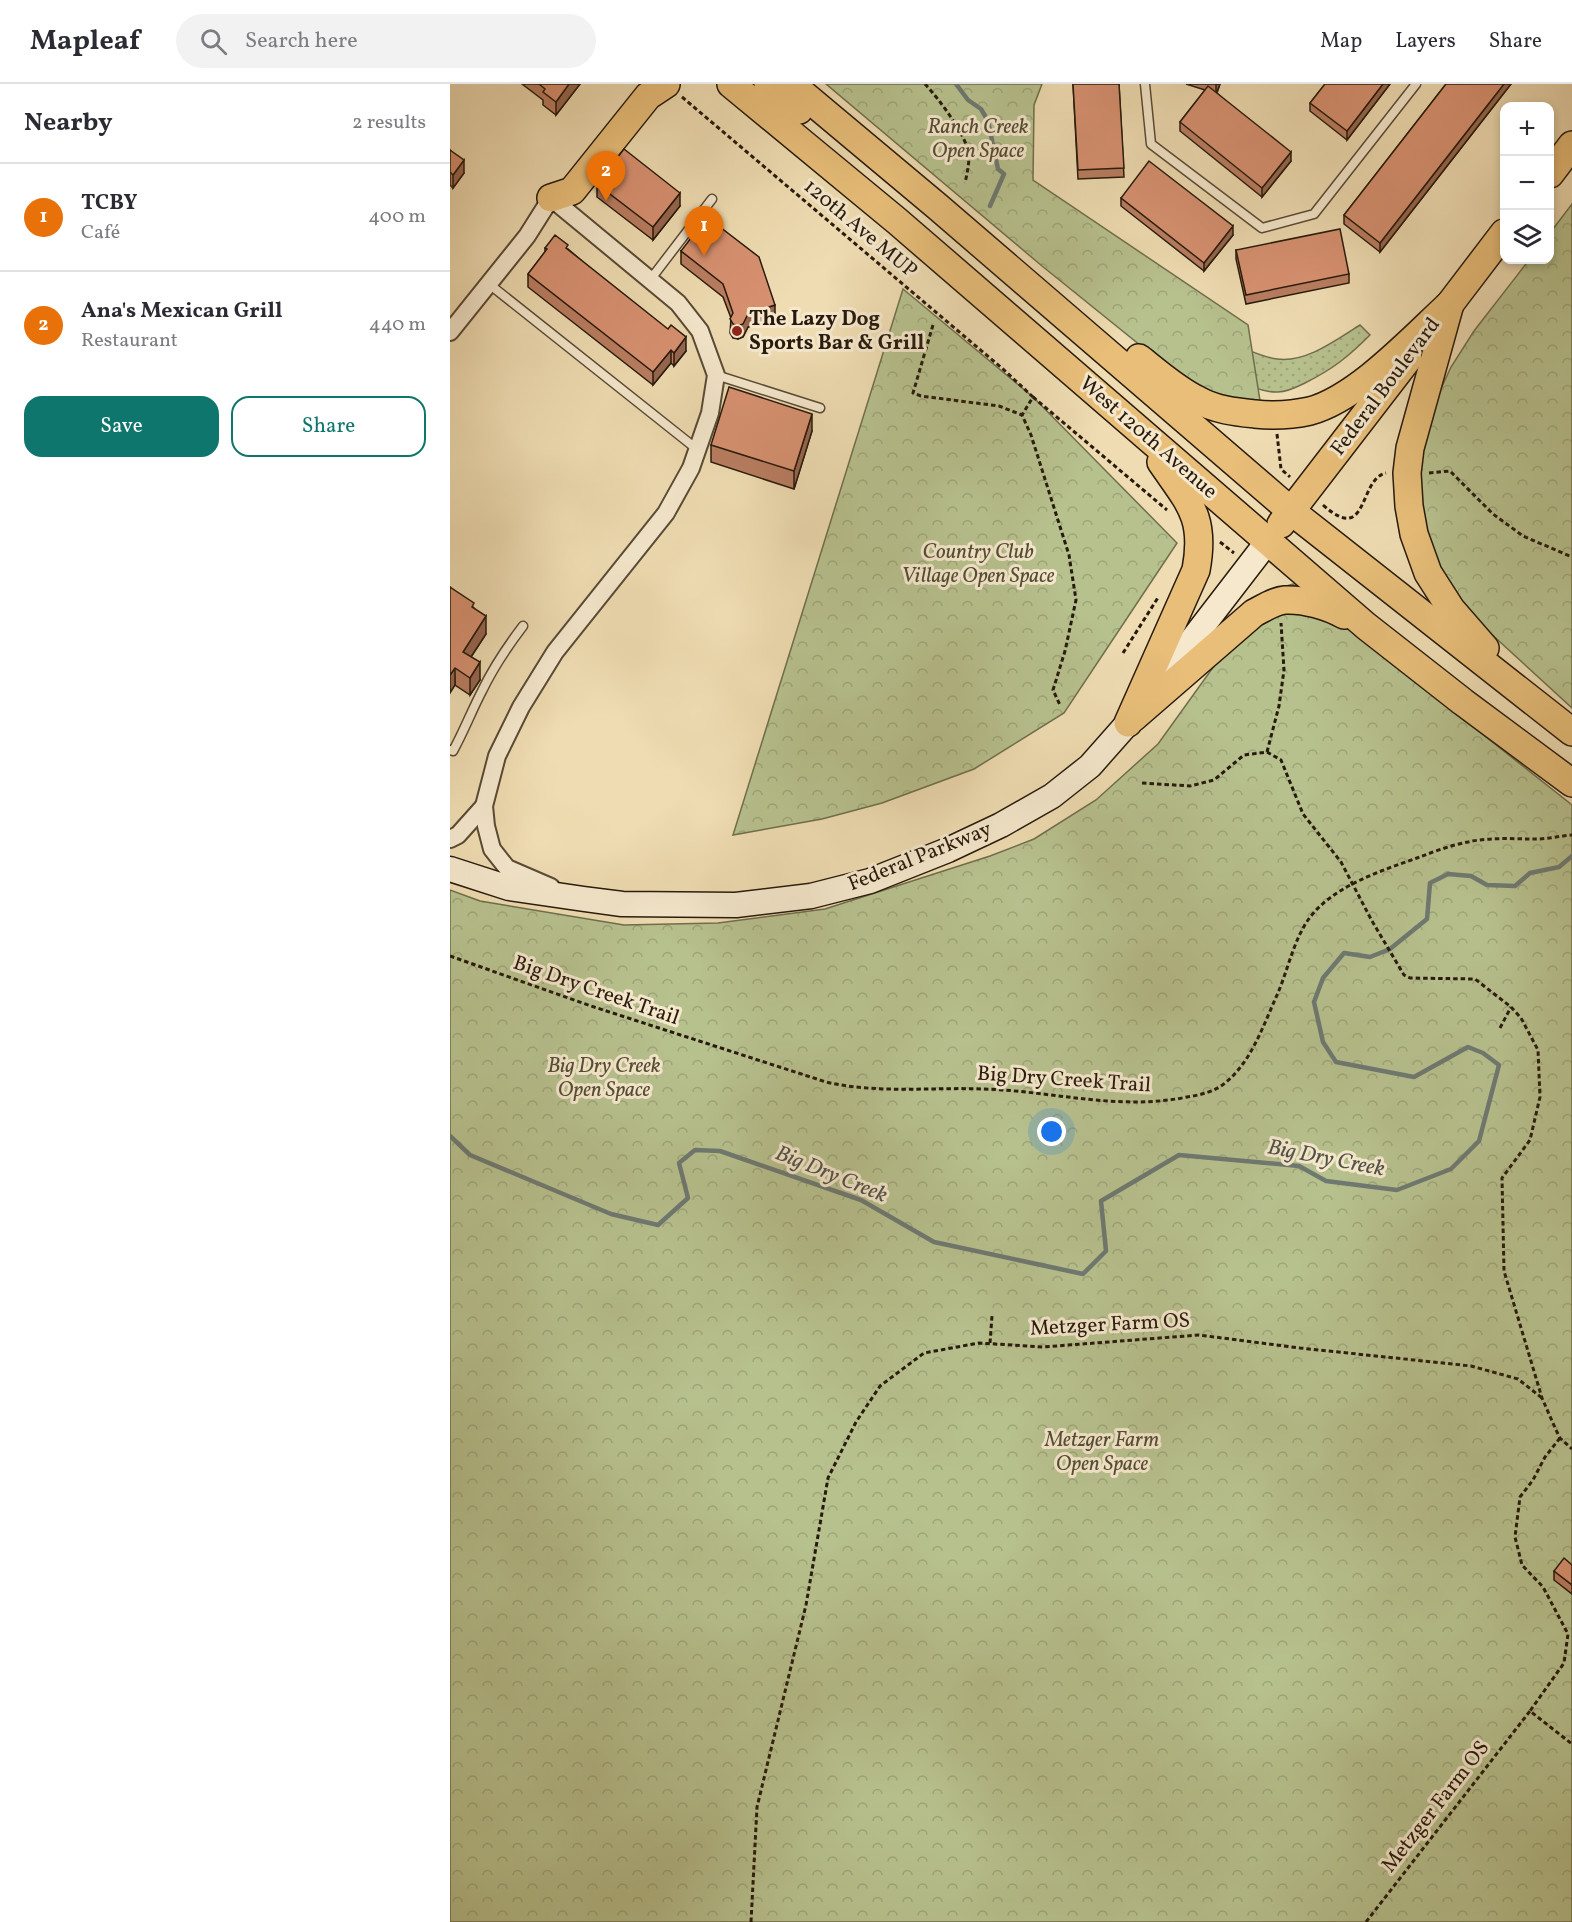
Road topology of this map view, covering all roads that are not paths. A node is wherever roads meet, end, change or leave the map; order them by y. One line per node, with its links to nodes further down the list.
1 (634, 84): 12 (main road)
2 (711, 84): 15 (main road)
3 (730, 84): 15 (main road, West 120th Avenue)
4 (768, 84): 10 (main road)
5 (791, 84): 10 (main road, West 120th Avenue)
6 (1145, 84): 7 (lane)
7 (1416, 84)
8 (671, 88): 12 (main road)
9 (1572, 145): 11 (main road)
10 (885, 163): 14 (main road, West 120th Avenue)
11 (1554, 169)
12 (551, 198): 17 (street); 18 (street)
13 (712, 199): 17 (lane)
14 (938, 207): 19 (main road); 25 (main road, West 120th Avenue)
15 (897, 221): 23 (main road, West 120th Avenue)
16 (1500, 238): 19 (main road, Federal Boulevard)
17 (651, 280): 21 (street)
18 (489, 284): 20 (street); 24 (lane)
19 (1450, 304): 25 (main road, Federal Boulevard); 29 (main road)
20 (450, 332)
21 (716, 375): 22 (lane); 24 (street)
22 (820, 408)
23 (1140, 431): 26 (main road, West 120th Avenue); 30 (main road)
24 (699, 450): 34 (street)
25 (1291, 511): 26 (main road, Federal Boulevard); 29 (main road, West 120th Avenue)
26 (1268, 541): 28 (main road, West 120th Avenue); 30 (main road, Federal Parkway)
27 (523, 626): 32 (lane)
28 (1366, 626): 30 (main road); 33 (main road, West 120th Avenue)
29 (1530, 699): 31 (main road, West 120th Avenue)
30 (1128, 723): 37 (main road, Federal Parkway)
31 (1572, 732)
32 (450, 750)
33 (1572, 783)
34 (484, 806): 35 (street); 37 (street)
35 (450, 839)
36 (450, 869): 37 (main road, Federal Parkway)
37 (584, 899)

